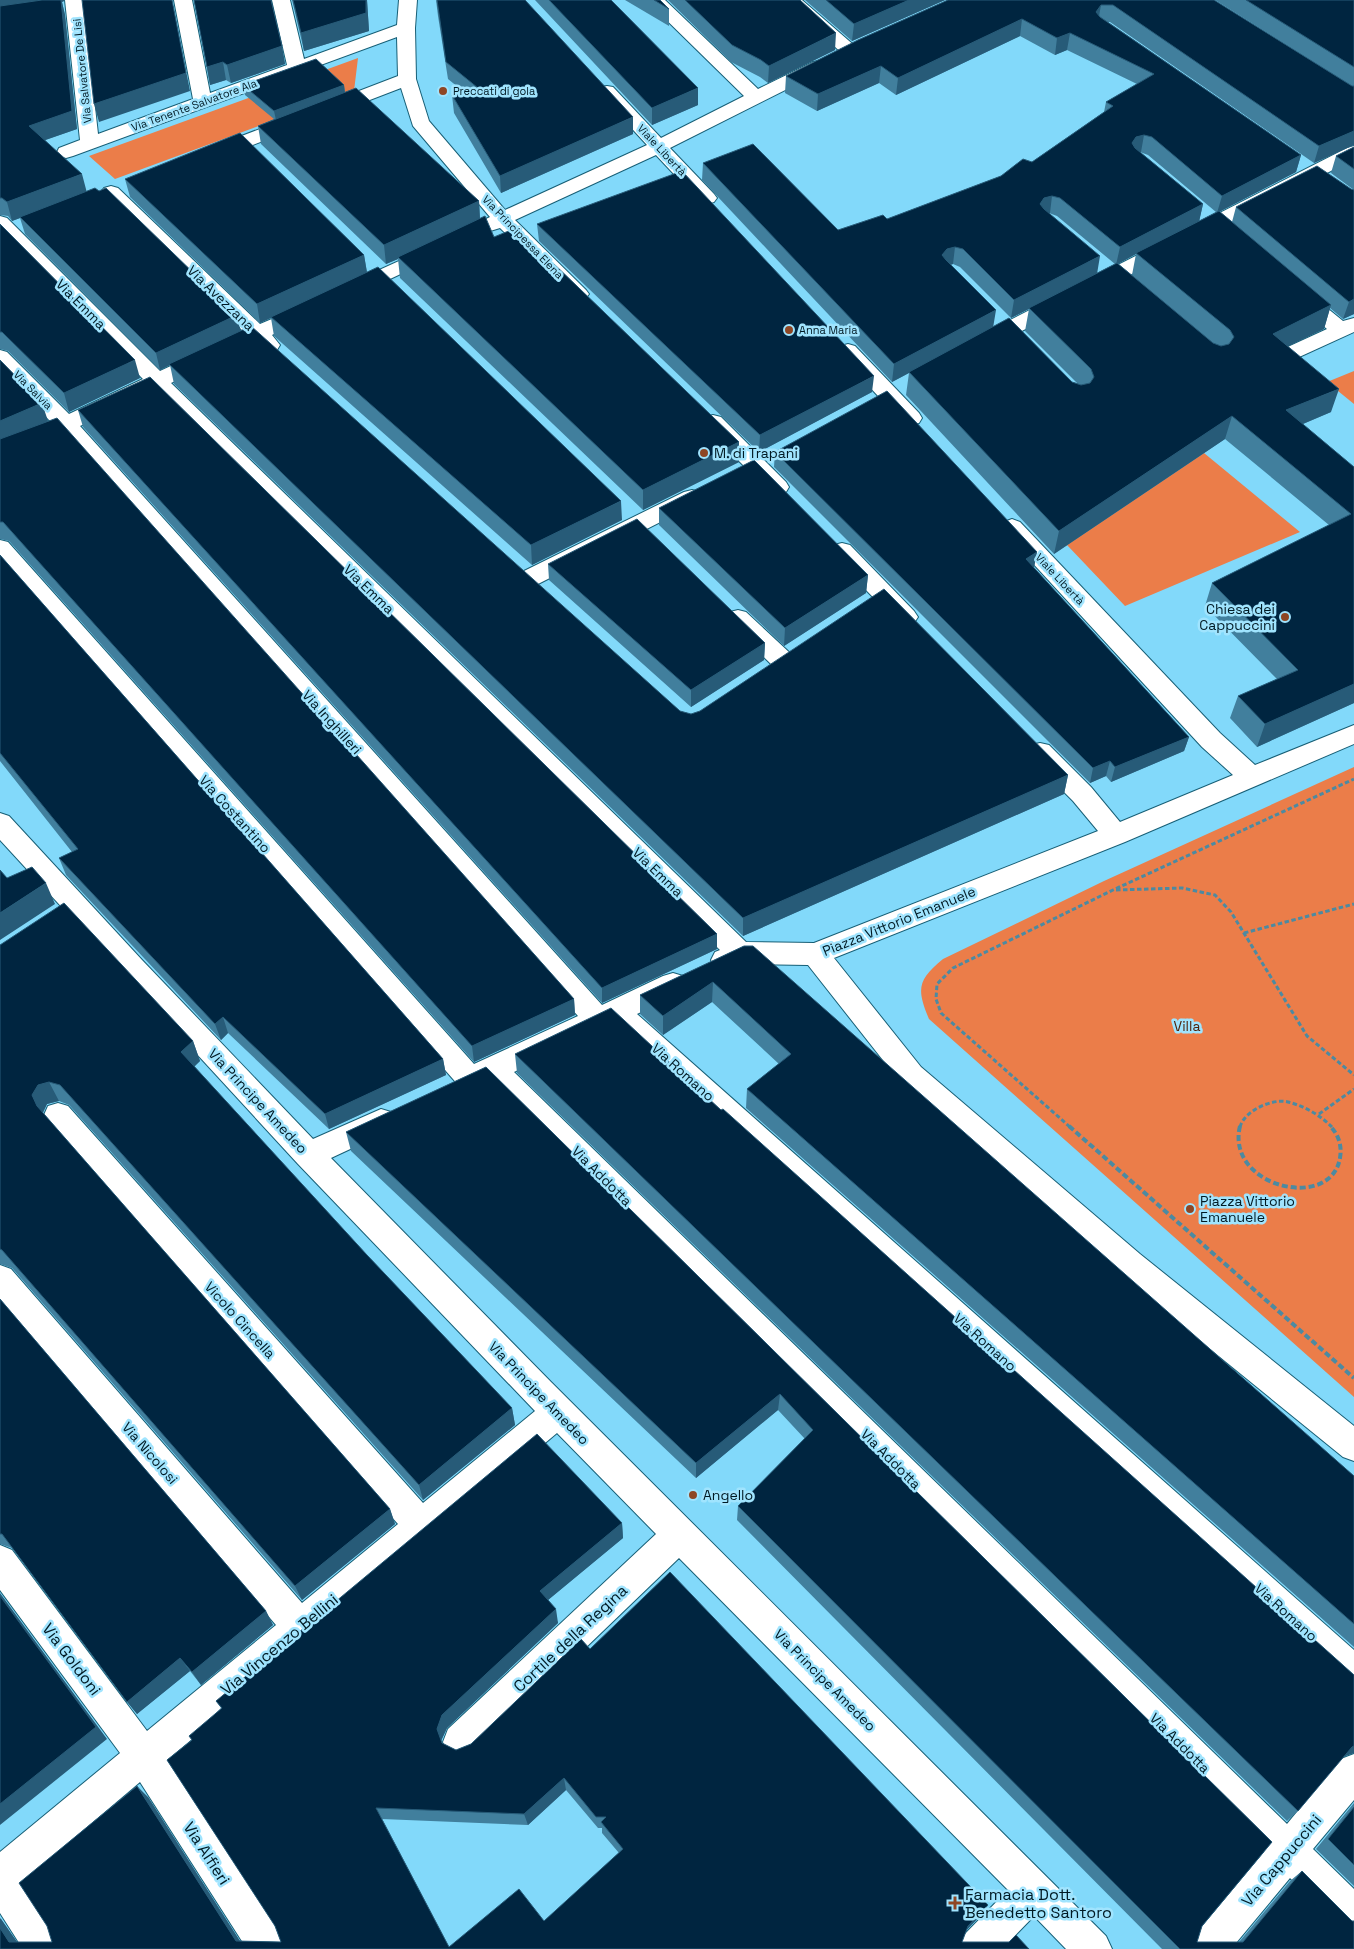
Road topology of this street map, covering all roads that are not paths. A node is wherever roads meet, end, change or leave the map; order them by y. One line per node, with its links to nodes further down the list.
1 (183, 0): 15 (street)
2 (281, 0): 11 (street)
3 (410, 0): 8 (street, Via Principessa Elena)
4 (655, 0): 14 (street)
5 (792, 0): 10 (street)
6 (75, 3): 7 (street); 16 (street, Via Salvatore De Lisi)
7 (56, 10)
8 (406, 28): 11 (street, Via Tenente Salvatore Ala); 13 (street, Via Principessa Elena)
9 (866, 44): 10 (street)
10 (850, 51): 14 (street)
11 (297, 68): 15 (street, Via Tenente Salvatore Ala)
12 (593, 76): 17 (street, Viale Libertà)
13 (407, 80): 20 (street); 23 (street, Via Principessa Elena)
14 (755, 97): 17 (street)
15 (203, 102): 16 (street, Via Tenente Salvatore Ala)
16 (90, 143): 18 (street, Via Tenente Salvatore Ala)
17 (659, 146): 22 (street, Viale Libertà); 23 (street)
18 (66, 152)
19 (1354, 152): 30 (street)
20 (192, 161)
21 (110, 192): 28 (street, Via Avezzana)
22 (720, 212)
23 (502, 219): 26 (street, Via Principessa Elena); 28 (street)
24 (9, 228): 34 (street, Via Emma)
25 (1282, 280): 27 (street)
26 (594, 308)
27 (1348, 327): 31 (street)
28 (257, 334): 33 (street, Via Avezzana); 34 (street)
29 (834, 336): 37 (street)
30 (965, 352)
31 (1286, 356)
32 (0, 357): 36 (street, Via Salvia)
33 (287, 360)
34 (157, 381): 36 (street); 55 (street, Via Emma)
35 (700, 410): 40 (street)
36 (66, 424): 38 (street); 57 (street, Via Inghilleri)
37 (921, 429)
38 (0, 452)
39 (715, 486): 44 (street)
40 (790, 499)
41 (1002, 516): 50 (street, Viale Libertà)
42 (830, 540): 46 (street)
43 (0, 548): 58 (street, Via Costantino)
44 (530, 578)
45 (725, 606): 47 (street)
46 (918, 628)
47 (782, 660)
48 (1354, 734): 50 (street, Piazza Vittorio Emanuele)
49 (1027, 739): 52 (street)
50 (1252, 778): 52 (street, Piazza Vittorio Emanuele)
51 (0, 823): 53 (street, Via Principe Amedeo)
52 (1116, 835): 56 (street, Piazza Vittorio Emanuele)
53 (75, 906): 54 (street); 62 (street, Via Principe Amedeo)
54 (53, 921)
55 (740, 953): 56 (street); 57 (street)
56 (815, 954): 65 (street, Piazza Vittorio Emanuele)
57 (606, 1015): 58 (street); 70 (street, Via Romano)
58 (482, 1074): 59 (street); 74 (street, Via Addotta)
59 (443, 1092)
60 (407, 1109): 62 (street)
61 (58, 1115): 66 (street, Vicolo Cincella)
62 (308, 1155): 64 (street, Via Principe Amedeo)
63 (0, 1279): 69 (street, Via Nicolosi)
64 (558, 1412): 66 (street, Via Vincenzo Bellini); 67 (street, Via Principe Amedeo)
65 (1354, 1446)
66 (421, 1525): 69 (street, Via Vincenzo Bellini)
67 (679, 1534): 71 (street, Cortile della Regina); 76 (street, Via Principe Amedeo)
68 (0, 1562): 72 (street, Via Goldoni)
69 (300, 1627): 72 (street, Via Vincenzo Bellini)
70 (1354, 1673)
71 (460, 1742)
72 (144, 1756): 75 (street, Via Vincenzo Bellini); 79 (street, Via Alfieri)
73 (1354, 1772): 74 (street, Via Cappuccini)
74 (1289, 1850): 77 (street, Via Addotta); 82 (street, Via Cappuccini)
75 (0, 1877): 78 (street)
76 (1034, 1890): 80 (street); 81 (street, Via Principe Amedeo)
77 (1354, 1915)
78 (45, 1949)
79 (270, 1949)
80 (976, 1949)
81 (1093, 1949)
82 (1207, 1949)

